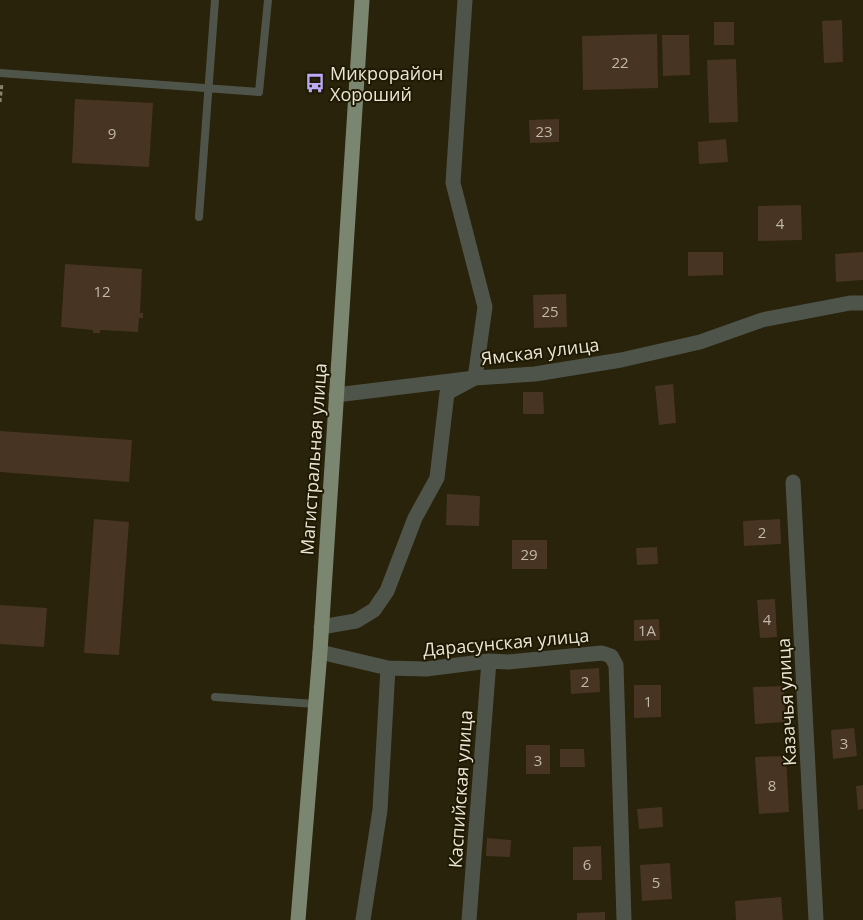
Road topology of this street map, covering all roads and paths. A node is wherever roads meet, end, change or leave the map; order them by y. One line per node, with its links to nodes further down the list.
1 (215, 0): 6 (lane)
2 (268, 0): 6 (lane)
3 (362, 0): 11 (main road, Магистральная улица)
4 (465, 0): 10 (street)
5 (1, 74): 6 (lane); 7 (path)
6 (208, 88): 8 (lane)
7 (0, 102)
8 (198, 217)
9 (863, 303): 10 (street, Ямская улица)
10 (475, 378): 11 (street); 13 (street, Ямская улица)
11 (336, 395): 13 (main road, Магистральная улица)
12 (793, 482): 23 (street, Казачья улица)
13 (321, 626): 14 (main road, Магистральная улица)
14 (320, 652): 16 (street, Дарасунская улица); 18 (main road, Магистральная улица)
15 (489, 661): 16 (street, Дарасунская улица); 21 (street, Каспийская улица); 22 (street, Дарасунская улица)
16 (388, 668): 20 (street)
17 (215, 698): 18 (lane)
18 (315, 704): 19 (main road, Магистральная улица)
19 (298, 920)
20 (363, 920)
21 (469, 920)
22 (624, 920)
23 (816, 920)

